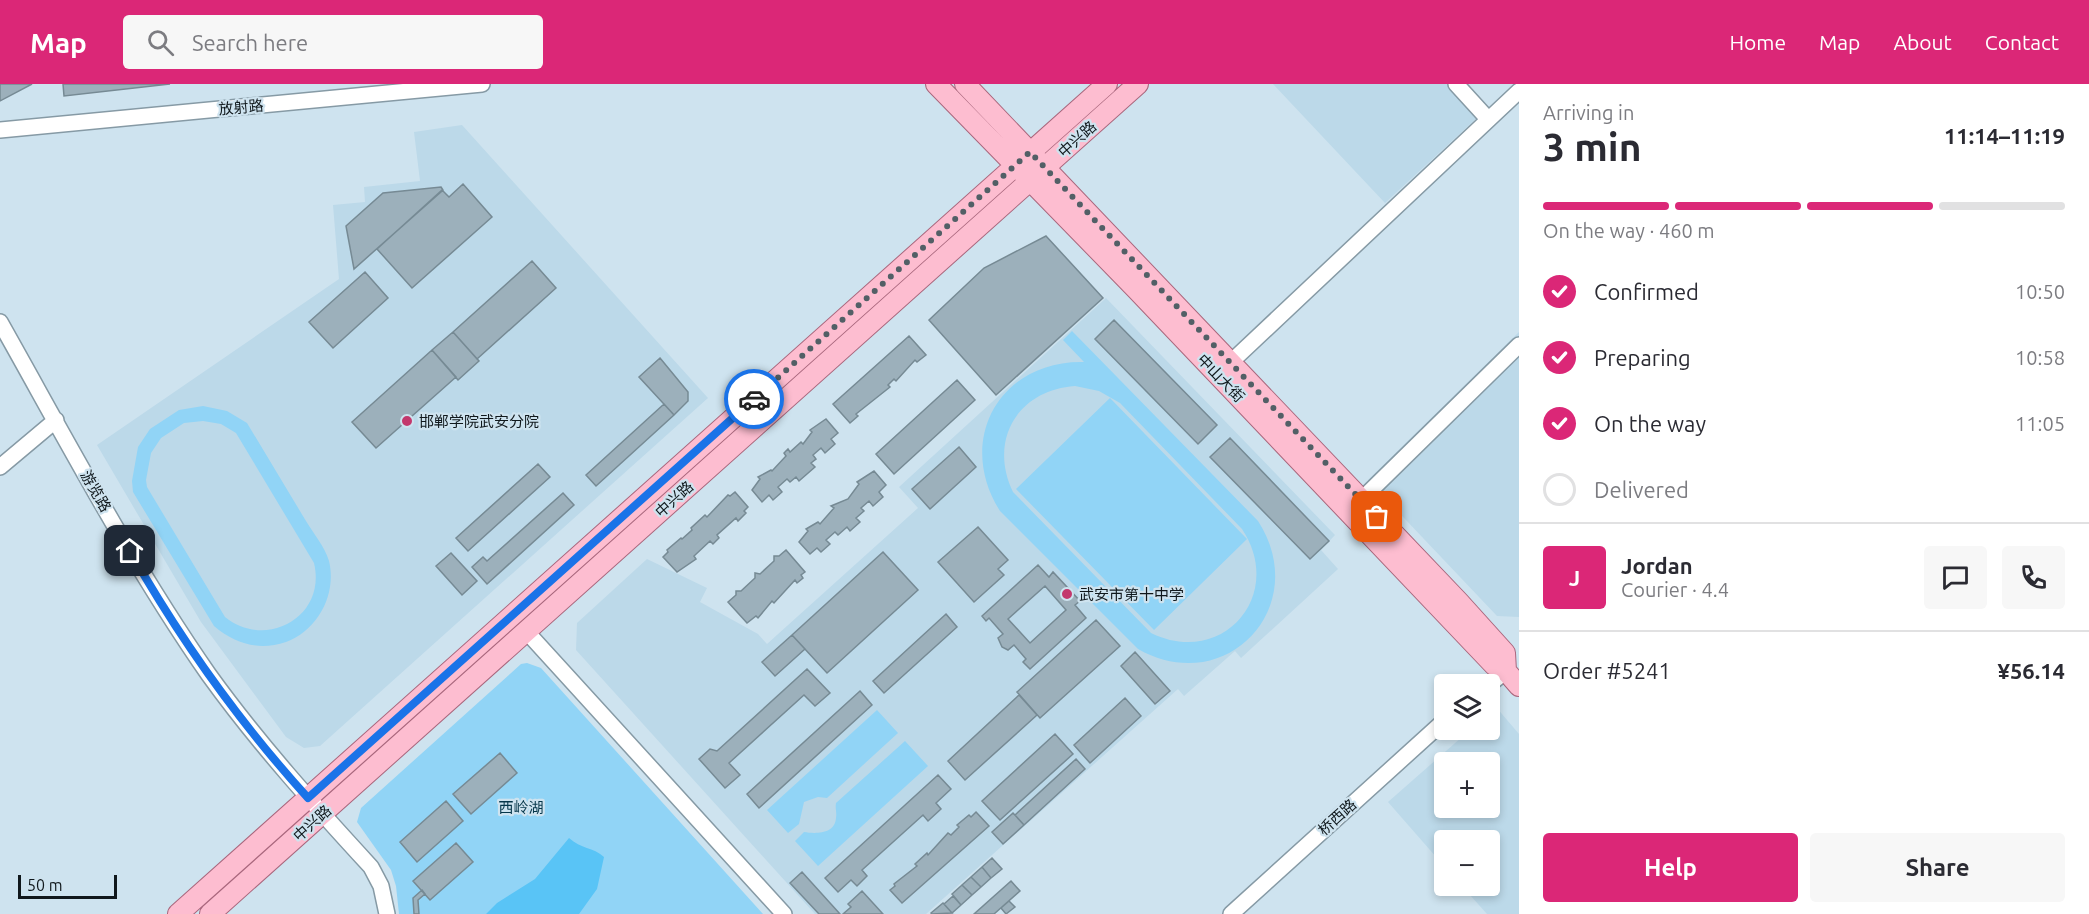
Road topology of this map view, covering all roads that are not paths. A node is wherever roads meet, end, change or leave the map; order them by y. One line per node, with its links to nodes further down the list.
1 (482, 84): 9 (street, 放射路)
2 (936, 84): 11 (main road, 中山大街)
3 (965, 84): 10 (main road, 中山大街)
4 (1107, 84): 10 (main road, 中兴路)
5 (1138, 84): 12 (main road, 中兴路)
6 (1456, 84): 8 (street)
7 (1519, 92): 8 (street)
8 (1488, 119): 15 (street)
9 (0, 130)
10 (1030, 152): 11 (main road, 中兴路); 12 (main road, 中山大街)
11 (1015, 166): 12 (main road, 中山大街); 23 (main road, 中兴路)
12 (1037, 174): 15 (main road, 中山大街); 19 (main road, 中兴路); 20 (main road, 中山大街)
13 (0, 322): 16 (street, 游览路)
14 (1519, 345): 18 (street)
15 (1230, 363): 18 (main road, 中山大街)
16 (56, 420): 17 (street); 23 (street, 游览路)
17 (0, 467)
18 (1360, 500): 20 (main road, 中山大街)
19 (526, 632): 24 (main road, 中兴路); 28 (street)
20 (1516, 669): 21 (street)
21 (1500, 678)
22 (1434, 730): 29 (street, 桥西路)
23 (308, 798): 24 (street, 游览路); 25 (main road, 中兴路)
24 (322, 813): 26 (main road, 中兴路); 27 (street, 游览路)
25 (178, 914)
26 (210, 914)
27 (387, 914)
28 (784, 914)
29 (1231, 914)

